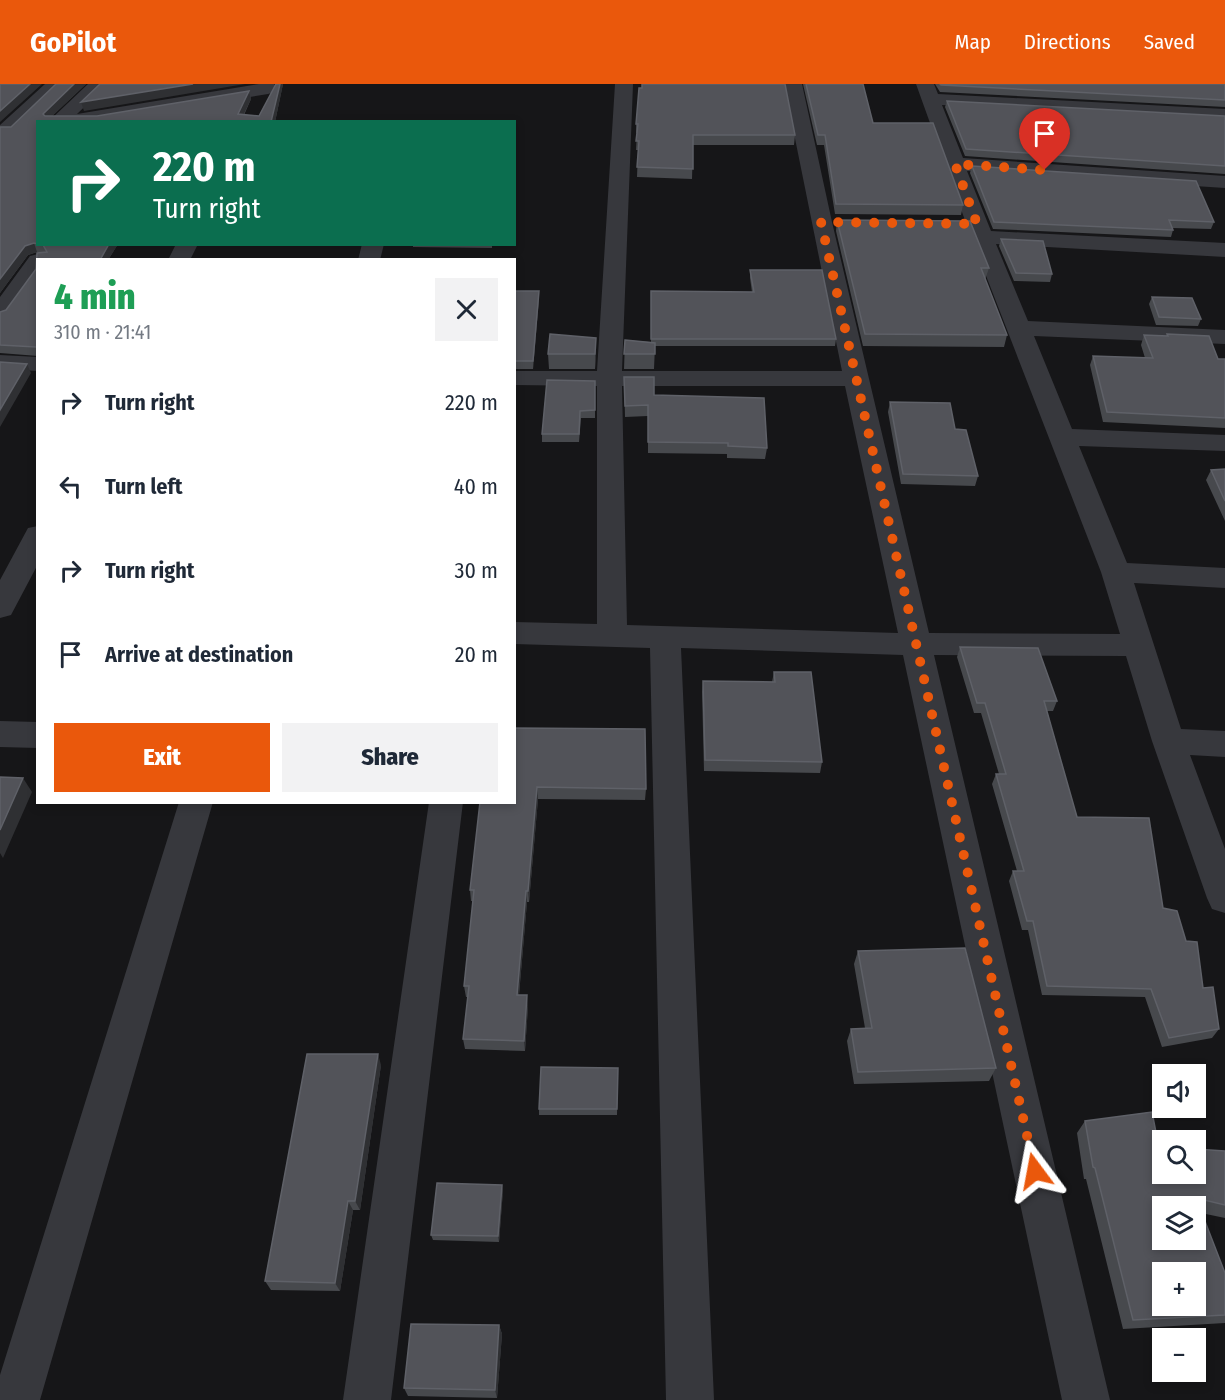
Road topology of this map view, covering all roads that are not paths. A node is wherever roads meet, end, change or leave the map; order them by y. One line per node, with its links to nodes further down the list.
1 (56, 84): 14 (street)
2 (99, 84): 11 (street)
3 (205, 84): 7 (street)
4 (624, 84): 26 (street)
5 (793, 84): 27 (street)
6 (927, 92): 10 (street); 15 (street)
7 (190, 100): 8 (street); 9 (street)
8 (260, 105)
9 (143, 115): 12 (street)
10 (1225, 115)
11 (59, 120)
12 (84, 120)
13 (36, 125): 14 (street)
14 (3, 130)
15 (955, 164): 16 (street); 17 (street)
16 (1225, 182)
17 (971, 228): 18 (street); 21 (street)
18 (1225, 250)
19 (36, 263): 20 (street)
20 (0, 313)
21 (1020, 328): 22 (street); 28 (street)
22 (1225, 337)
23 (0, 362): 24 (street)
24 (36, 364)
25 (516, 378): 26 (street)
26 (609, 379): 27 (street); 35 (street)
27 (858, 379): 37 (street)
28 (1062, 436): 29 (street); 31 (street)
29 (1225, 443)
30 (36, 539): 33 (street)
31 (1116, 572): 32 (street); 38 (street)
32 (1225, 578)
33 (0, 609)
34 (516, 633): 35 (street)
35 (612, 634): 36 (street)
36 (665, 636): 37 (street); 49 (street)
37 (915, 644): 38 (street); 50 (street)
38 (1140, 645): 41 (street)
39 (0, 734): 40 (street)
40 (36, 735)
41 (1168, 741): 42 (street); 45 (street)
42 (1225, 744)
43 (195, 804): 47 (street)
44 (446, 804): 48 (street)
45 (1218, 854): 46 (street)
46 (1225, 898)
47 (16, 1400)
48 (367, 1400)
49 (690, 1400)
50 (1086, 1400)

